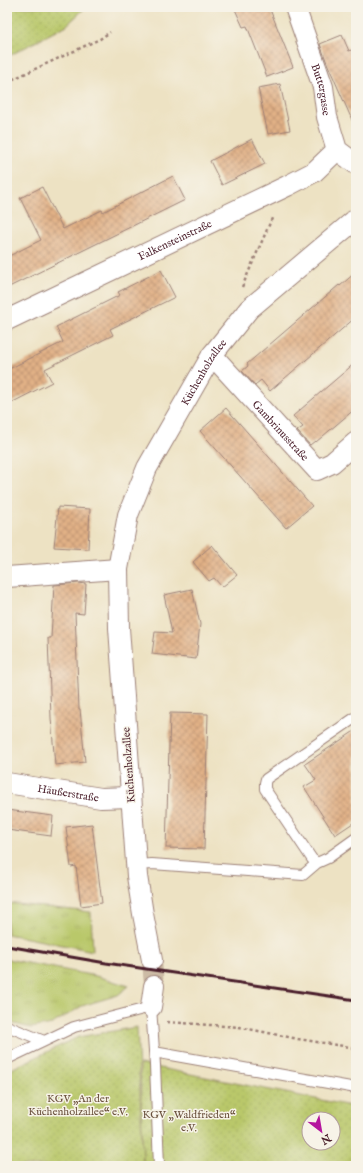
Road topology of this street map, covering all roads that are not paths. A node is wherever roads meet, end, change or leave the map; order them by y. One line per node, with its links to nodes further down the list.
1 (295, 7): 2 (street, Buttergasse)
2 (337, 150): 3 (street); 5 (street, Falkensteinstraße)
3 (356, 164)
4 (356, 219): 6 (street, Küchenholzallee)
5 (7, 320)
6 (212, 355): 7 (street, Gambrinusstraße); 8 (street, Küchenholzallee)
7 (356, 442)
8 (118, 569): 9 (street); 12 (street, Küchenholzallee)
9 (7, 577)
10 (356, 717): 14 (lane)
11 (7, 783): 12 (street, Häußerstraße)
12 (130, 797): 15 (street, Küchenholzallee)
13 (356, 838): 14 (lane)
14 (317, 863): 15 (lane)
15 (136, 865): 16 (street, Küchenholzallee)
16 (152, 960)
17 (154, 986): 18 (street)
18 (152, 1014): 20 (lane); 21 (lane)
19 (7, 1026): 20 (lane)
20 (44, 1041): 22 (lane)
21 (154, 1052): 23 (lane); 24 (lane)
22 (7, 1059)
23 (356, 1088)
24 (159, 1166)

